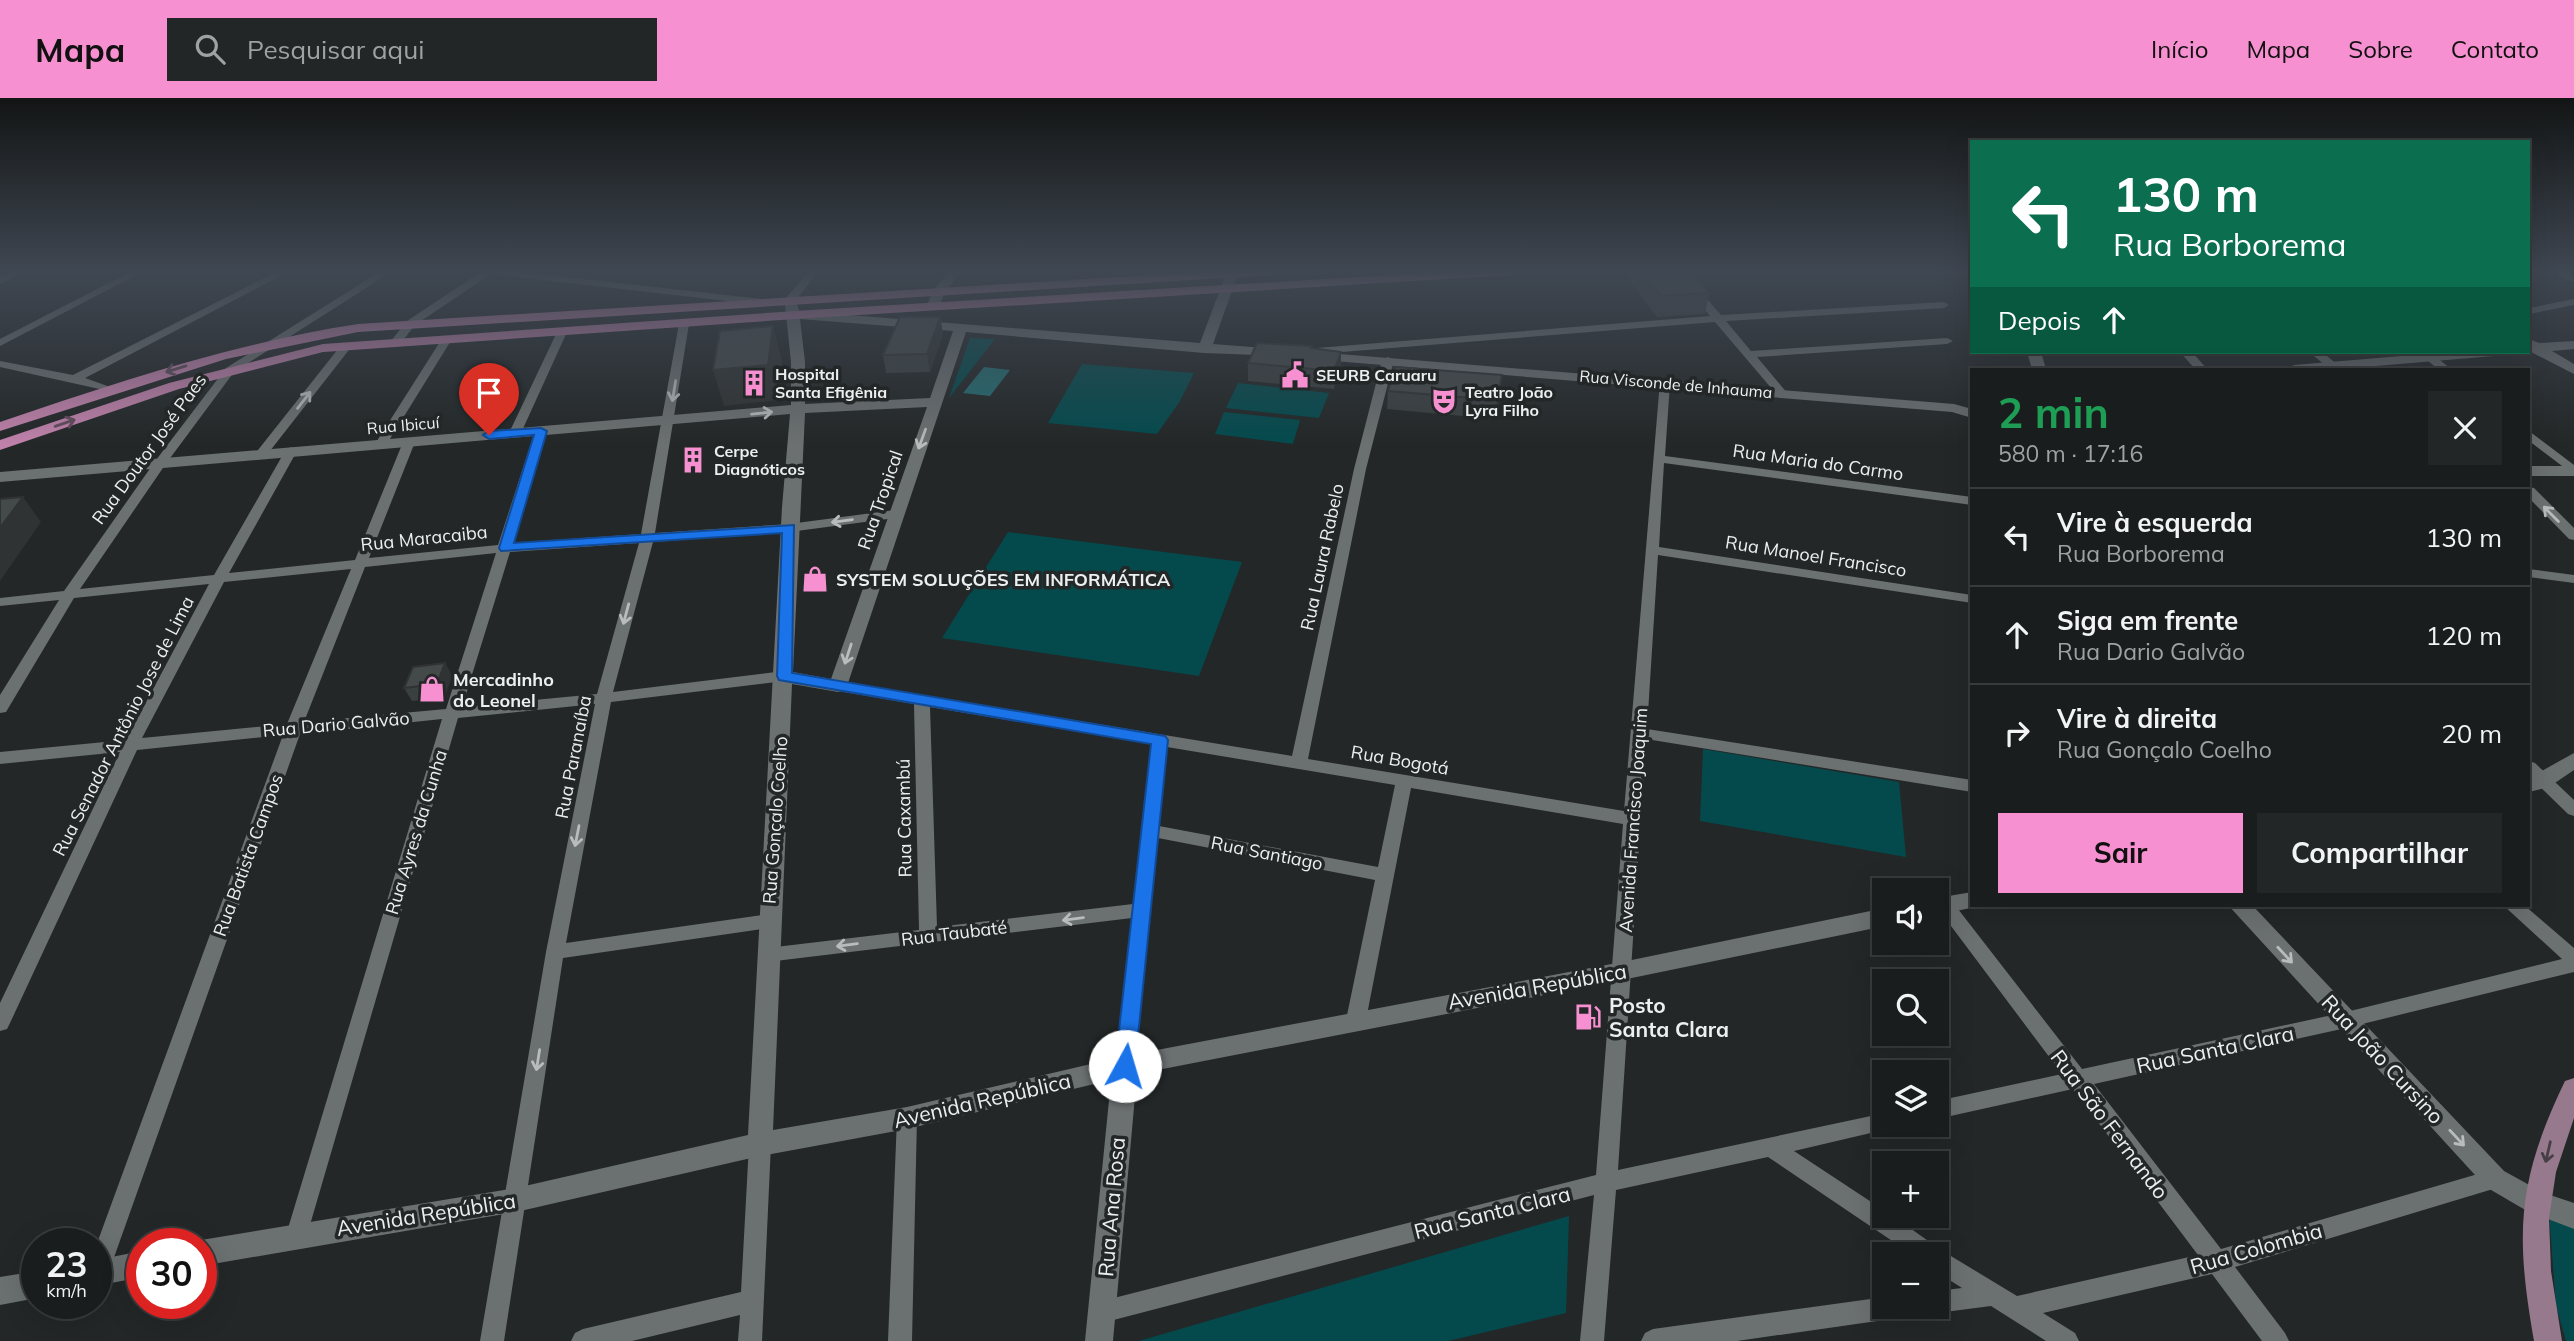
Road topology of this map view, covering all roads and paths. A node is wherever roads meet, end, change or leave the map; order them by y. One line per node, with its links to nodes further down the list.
1 (27, 329): 19 (street)
2 (172, 329): 37 (street)
3 (294, 329): 17 (street, Rua Doutor José Paes)
4 (360, 329): 17 (main road)
5 (406, 329): 18 (street)
6 (608, 329): 14 (main road)
7 (683, 329): 46 (street, Rua Paranaíba, one-way to 46)
8 (793, 329): 44 (street, Rua Gonçalo Coelho)
9 (961, 329): 41 (street, Rua Tropical)
10 (973, 329): 23 (street, Rua Visconde de Inhauma)
11 (1211, 329): 23 (street)
12 (1588, 329): 24 (street)
13 (1729, 329): 25 (street)
14 (562, 332): 15 (main road); 49 (street)
15 (447, 339): 18 (main road); 52 (street)
16 (1947, 341): 25 (street)
17 (273, 342): 35 (street, Rua Doutor José Paes); 39 (main road, one-way to 39)
18 (396, 342): 21 (main road)
19 (0, 343)
20 (2574, 345): 22 (street)
21 (345, 346): 35 (main road); 55 (street, one-way to 21)
22 (2531, 347): 36 (street)
23 (1204, 349): 24 (street, Rua Visconde de Inhauma)
24 (1287, 354): 30 (street, Rua Visconde de Inhauma)
25 (1749, 354): 40 (street)
26 (2188, 354): 32 (street)
27 (2318, 354): 33 (street)
28 (2449, 354): 29 (street)
29 (2427, 355): 33 (street); 34 (street)
30 (1388, 360): 38 (street, Rua Visconde de Inhauma); 88 (street, Rua Laura Rabelo)
31 (0, 364): 37 (street)
32 (2200, 368)
33 (2335, 368)
34 (2444, 368)
35 (230, 370): 53 (main road, one-way to 35); 57 (street, Rua Doutor José Paes)
36 (2574, 370)
37 (75, 379): 39 (street)
38 (1664, 383): 40 (street, Rua Visconde de Inhauma); 56 (street, Avenida Francisco Joaquim)
39 (109, 390): 47 (main road)
40 (1782, 394): 43 (street, Rua Visconde de Inhauma)
41 (935, 402): 44 (street, Rua Ibicuí); 63 (street, Rua Tropical, one-way to 63)
42 (1970, 402): 43 (street)
43 (1954, 408): 45 (street, Rua Visconde de Inhauma)
44 (799, 409): 46 (street, Rua Ibicuí, one-way to 44); 64 (street, Rua Gonçalo Coelho)
45 (1970, 413)
46 (669, 422): 48 (street, Rua Ibicuí); 66 (street, Rua Paranaíba)
47 (0, 427)
48 (541, 431): 49 (street, Rua Ibicuí); 67 (street, Rua Ayres da Cunha)
49 (515, 433): 51 (street, Rua Ibicuí)
50 (2530, 436): 59 (street)
51 (410, 442): 52 (street, Rua Ibicuí); 69 (street, Rua Batista Campos)
52 (381, 444): 54 (street, Rua Ibicuí)
53 (0, 445)
54 (291, 451): 55 (street, Rua Ibicuí); 72 (street, Rua Senador Antônio Jose de Lima)
55 (262, 453): 57 (street, Rua Ibicuí)
56 (1660, 459): 62 (street, Rua Maria do Carmo); 68 (street, Avenida Francisco Joaquim)
57 (160, 463): 60 (street, Rua Ibicuí); 73 (street, Rua Doutor José Paes)
58 (2530, 471): 59 (street)
59 (2574, 471)
60 (0, 477)
61 (2530, 492): 65 (street, one-way to 61)
62 (1970, 500)
63 (895, 514): 64 (street, Rua Maracaiba, one-way to 64); 77 (street, Rua Tropical, one-way to 77)
64 (789, 528): 66 (street, Rua Maracaiba); 76 (street, Rua Gonçalo Coelho)
65 (2574, 536)
66 (647, 538): 67 (street, Rua Maracaiba); 78 (street, Rua Paranaíba, one-way to 78)
67 (506, 548): 69 (street, Rua Maracaiba); 81 (street, Rua Ayres da Cunha)
68 (1653, 550): 74 (street, Rua Manoel Francisco); 83 (street, Avenida Francisco Joaquim)
69 (361, 564): 72 (street, Rua Maracaiba); 82 (street, Rua Batista Campos)
70 (2530, 573): 71 (street)
71 (2574, 579)
72 (218, 580): 73 (street, Rua Maracaiba); 85 (street, Rua Senador Antônio Jose de Lima)
73 (70, 593): 75 (street, Rua Maracaiba); 80 (street, Rua Doutor José Paes)
74 (1970, 599)
75 (0, 602)
76 (784, 676): 77 (street, Rua Dario Galvão); 78 (street, Rua Dario Galvão); 103 (street, Rua Gonçalo Coelho)
77 (838, 686): 79 (street, Rua Bogotá)
78 (604, 698): 81 (street, Rua Dario Galvão); 105 (street, Rua Paranaíba, one-way to 105)
79 (922, 700): 84 (street, Rua Bogotá); 104 (street, Rua Caxambú)
80 (0, 708)
81 (452, 713): 82 (street, Rua Dario Galvão); 126 (street, Rua Ayres da Cunha)
82 (294, 727): 85 (street, Rua Dario Galvão); 125 (street, Rua Batista Campos)
83 (1640, 733): 91 (street); 93 (street, Avenida Francisco Joaquim)
84 (1160, 740): 88 (street, Rua Bogotá); 94 (street, Rua Ana Rosa)
85 (132, 743): 86 (street, Rua Dario Galvão); 111 (street, Rua Senador Antônio Jose de Lima)
86 (0, 758)
87 (2574, 760): 89 (street)
88 (1299, 763): 90 (street, Rua Bogotá)
89 (2533, 778): 92 (street)
90 (1404, 781): 93 (street, Rua Bogotá); 95 (street)
91 (1970, 786)
92 (2574, 810)
93 (1633, 819): 108 (street, Avenida Francisco Joaquim)
94 (1150, 830): 95 (street, Rua Santiago); 100 (street, Rua Ana Rosa)
95 (1383, 875): 109 (street)
96 (1970, 900): 97 (street)
97 (1949, 904)
98 (2241, 907): 110 (street, Rua João Cursino, one-way to 110)
99 (2514, 907): 107 (street)
100 (1141, 910): 104 (street, Rua Taubaté, one-way to 104); 112 (street, Rua Ana Rosa)
101 (1949, 916): 113 (street, Rua São Fernando)
102 (1872, 920): 108 (street, Avenida República)
103 (769, 921): 105 (street); 106 (street, Rua Gonçalo Coelho)
104 (928, 936): 106 (street, Rua Taubaté, one-way to 106)
105 (555, 952): 122 (street, Rua Paranaíba, one-way to 122)
106 (767, 955): 118 (street, Rua Gonçalo Coelho)
107 (2574, 962): 110 (street, Rua Santa Clara)
108 (1622, 971): 109 (street, Avenida República); 121 (street, Avenida Francisco Joaquim)
109 (1356, 1020): 112 (street, Avenida República)
110 (2346, 1020): 113 (street, Rua Santa Clara); 120 (street, Rua João Cursino, one-way to 120)
111 (0, 1023)
112 (1125, 1066): 116 (street, Avenida República); 138 (street, Rua Ana Rosa)
113 (2077, 1079): 115 (street, Rua Santa Clara); 129 (street, Rua São Fernando)
114 (2574, 1088): 123 (main road, one-way to 123)
115 (1949, 1107)
116 (907, 1118): 118 (street, Avenida República); 142 (street)
117 (1872, 1125): 119 (street, Rua Santa Clara)
118 (760, 1144): 122 (street, Avenida República); 135 (street, Rua Gonçalo Coelho)
119 (1771, 1147): 121 (street, Rua Santa Clara); 127 (street)
120 (2495, 1179): 123 (street, Rua João Cursino); 129 (street, Rua Colombia)
121 (1606, 1182): 138 (street, Rua Santa Clara); 144 (street, Avenida Francisco Joaquim)
122 (516, 1200): 126 (street, Avenida República); 139 (street, Rua Paranaíba)
123 (2536, 1202): 124 (street, Rua João Cursino); 148 (main road)
124 (2574, 1216)
125 (112, 1231)
126 (296, 1235): 128 (street, Avenida República)
127 (1912, 1242)
128 (217, 1250)
129 (2214, 1262): 136 (street, Rua Colombia); 147 (street, Rua São Fernando)
130 (1949, 1267): 133 (street)
131 (21, 1287): 132 (street)
132 (0, 1291)
133 (1991, 1294): 134 (street); 136 (street)
134 (1949, 1300)
135 (751, 1301): 140 (street); 141 (street, Rua Gonçalo Coelho)
136 (2014, 1308): 146 (street)
137 (1872, 1311): 145 (street)
138 (1102, 1312): 143 (street, Rua Ana Rosa)
139 (492, 1341)
140 (583, 1341)
141 (750, 1341)
142 (900, 1341)
143 (1099, 1341)
144 (1592, 1341)
145 (1653, 1341)
146 (2067, 1341)
147 (2277, 1341)
148 (2548, 1341)

